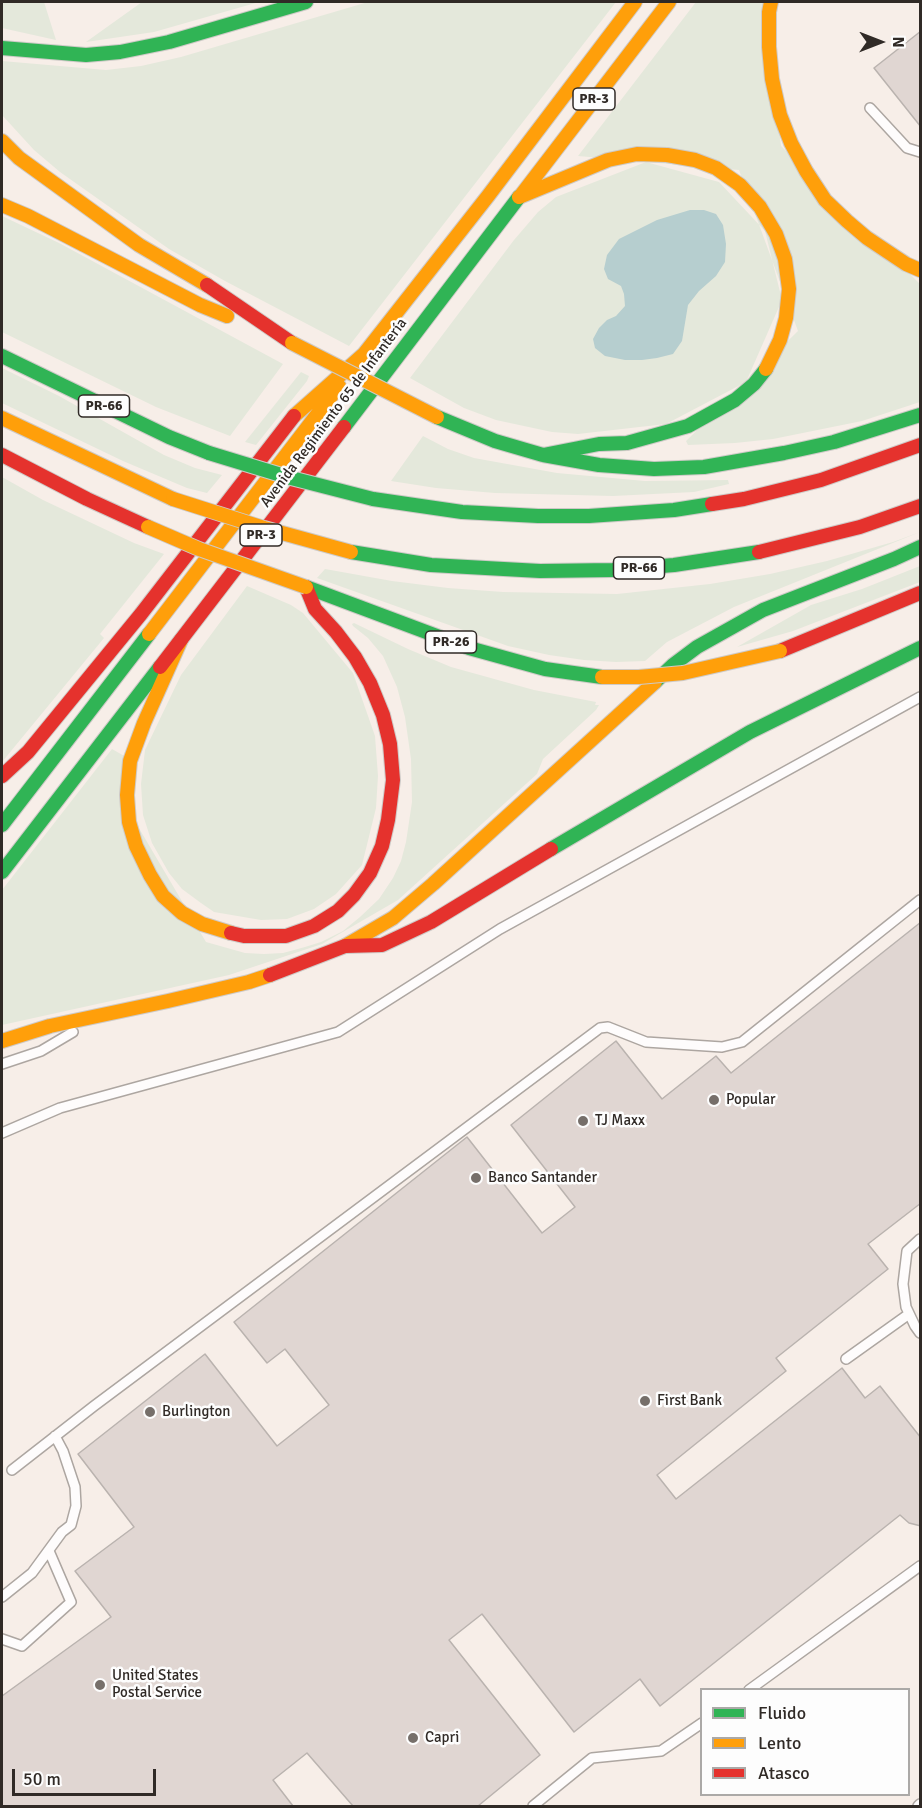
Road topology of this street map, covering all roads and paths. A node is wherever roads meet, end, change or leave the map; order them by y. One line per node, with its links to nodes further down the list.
1 (306, 2): 5 (main road)
2 (635, 2): 15 (main road, Avenida Regimiento 65 de Infantería / PR-3)
3 (669, 2): 9 (main road, Avenida Regimiento 65 de Infantería / PR-3)
4 (771, 2): 13 (main road)
5 (2, 48)
6 (870, 108): 8 (lane)
7 (2, 141): 14 (main road)
8 (921, 152)
9 (519, 197): 21 (main road); 30 (main road, Avenida Regimiento 65 de Infantería / PR-3)
10 (2, 205): 12 (main road)
11 (40, 207): 12 (main road)
12 (82, 243): 14 (main road)
13 (921, 270)
14 (292, 343): 21 (main road, bridge)
15 (364, 354): 33 (main road); 34 (main road, Avenida Regimiento 65 de Infantería / PR-3)
16 (2, 356): 19 (main road, PR-66, bridge)
17 (921, 415): 21 (main road)
18 (2, 418): 24 (main road, PR-66, bridge)
19 (921, 445)
20 (2, 455): 23 (main road)
21 (543, 455)
22 (2, 462): 23 (main road)
23 (31, 471): 26 (main road, PR-26, bridge)
24 (921, 506)
25 (921, 547): 37 (main road)
26 (306, 588): 29 (main road, PR-26, bridge); 30 (main road)
27 (921, 593): 29 (main road, PR-26)
28 (921, 606): 29 (main road)
29 (870, 615)
30 (181, 640): 35 (main road, Avenida Regimiento 65 de Infantería / PR-3)
31 (921, 648): 37 (main road)
32 (921, 697): 41 (lane)
33 (2, 777)
34 (2, 825)
35 (2, 872)
36 (921, 900): 46 (lane)
37 (345, 946): 38 (main road)
38 (98, 1017): 39 (main road); 40 (lane)
39 (2, 1041)
40 (2, 1064)
41 (2, 1133)
42 (921, 1239): 43 (lane)
43 (909, 1314): 44 (lane); 45 (lane)
44 (921, 1333)
45 (846, 1359)
46 (55, 1436): 47 (lane); 48 (lane)
47 (12, 1470)
48 (49, 1551): 50 (lane); 51 (lane)
49 (921, 1566): 52 (lane)
50 (2, 1597)
51 (2, 1639)
52 (750, 1688)
53 (700, 1724): 54 (lane)
54 (533, 1806)

